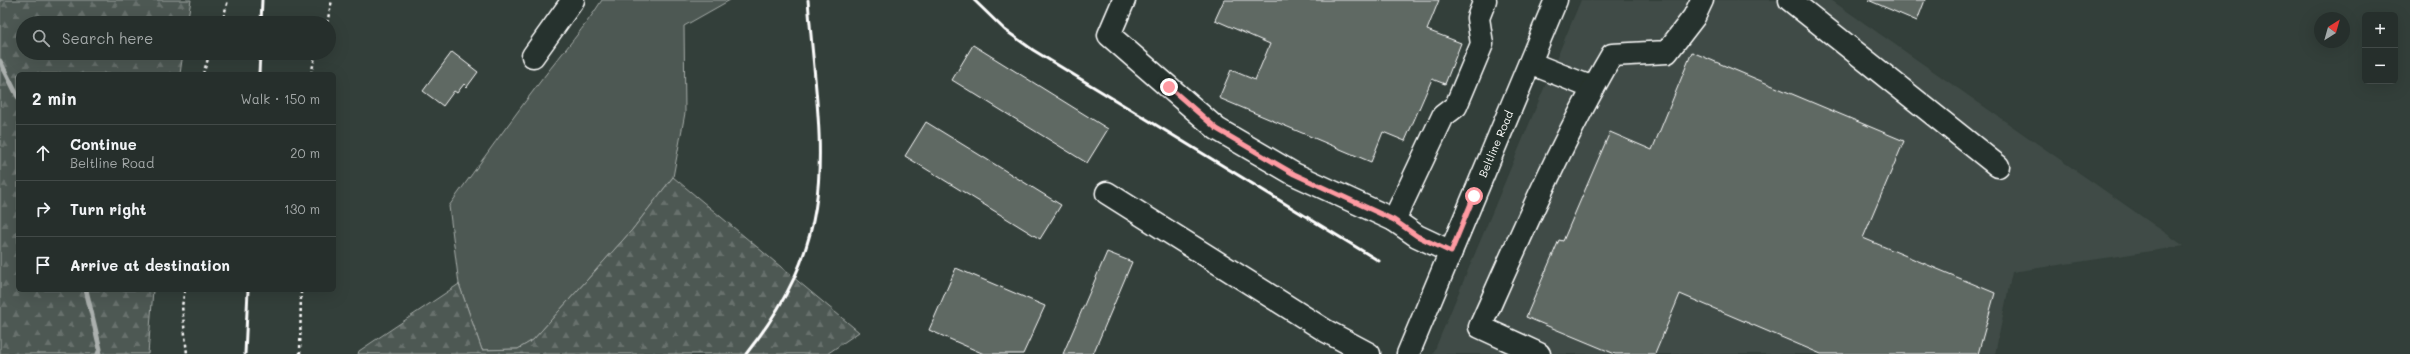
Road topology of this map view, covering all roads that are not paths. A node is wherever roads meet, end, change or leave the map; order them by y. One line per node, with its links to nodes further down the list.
1 (573, 0): 7 (street)
2 (1124, 0): 12 (street)
3 (1486, 0): 12 (street)
4 (1556, 0): 8 (street, Beltline Road)
5 (1702, 0): 9 (street)
6 (1790, 0): 10 (street)
7 (533, 56)
8 (1530, 63): 9 (street); 13 (street, Beltline Road)
9 (1593, 88): 16 (street)
10 (1998, 166)
11 (1106, 193): 14 (street)
12 (1394, 220): 13 (street)
13 (1451, 252): 15 (street, Beltline Road)
14 (1369, 354)
15 (1408, 354)
16 (1538, 354)

